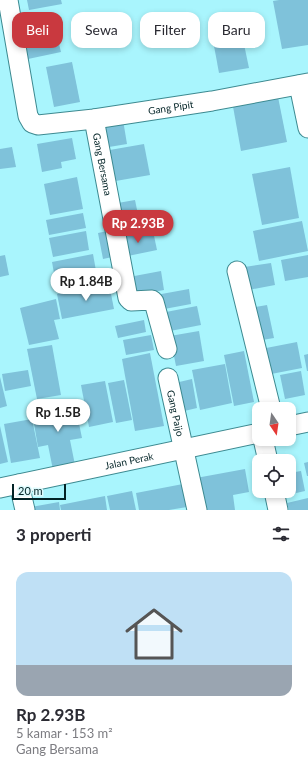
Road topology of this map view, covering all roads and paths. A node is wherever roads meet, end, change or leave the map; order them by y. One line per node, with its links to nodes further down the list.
1 (8, 0): 3 (street, Gang Pipit)
2 (304, 84): 3 (street, Gang Pipit); 4 (street)
3 (94, 119): 6 (street, Gang Bersama)
4 (308, 128)
5 (236, 271): 8 (street)
6 (167, 349)
7 (168, 378): 12 (street, Gang Paijo)
8 (269, 402)
9 (308, 422): 10 (street)
10 (296, 425)
11 (252, 434): 12 (street, Jalan Perak)
12 (184, 449): 13 (street, Jalan Perak); 17 (street, Gang Paijo)
13 (19, 484): 14 (street, Jalan Perak); 16 (street)
14 (0, 488)
15 (275, 498): 18 (street)
16 (25, 510)
17 (196, 510)
18 (278, 510)

